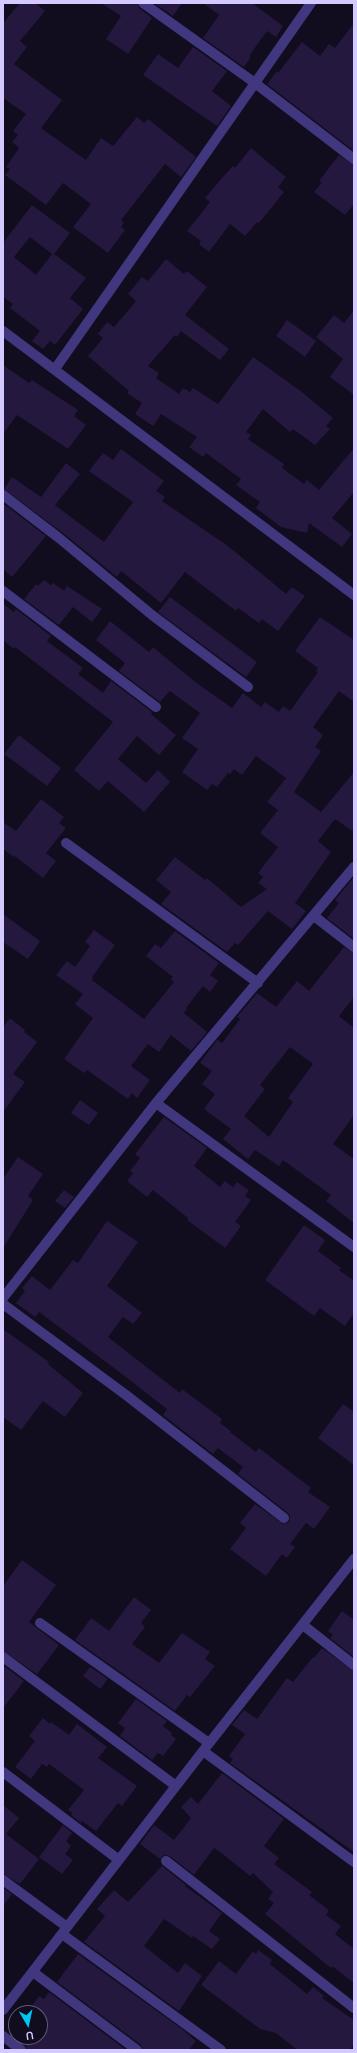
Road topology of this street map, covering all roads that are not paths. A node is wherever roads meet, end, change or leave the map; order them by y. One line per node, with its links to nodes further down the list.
1 (143, 3): 3 (street)
2 (311, 3): 3 (street)
3 (255, 83): 4 (street); 6 (street)
4 (354, 159)
5 (3, 331): 6 (street)
6 (55, 369): 9 (street)
7 (3, 495): 10 (street)
8 (3, 591): 11 (street)
9 (354, 596)
10 (248, 687)
11 (156, 707)
12 (66, 844): 16 (street)
13 (354, 868): 14 (street)
14 (314, 916): 15 (street); 16 (street)
15 (354, 947)
16 (258, 983): 17 (street)
17 (156, 1103): 18 (street); 19 (street)
18 (354, 1247)
19 (3, 1298)
20 (3, 1304): 21 (street)
21 (284, 1518)
22 (354, 1559): 24 (street)
23 (40, 1623): 27 (street)
24 (303, 1625): 26 (street); 27 (street)
25 (3, 1657): 29 (street)
26 (354, 1665)
27 (205, 1744): 29 (street); 32 (street)
28 (3, 1772): 30 (street)
29 (172, 1783): 30 (street)
30 (115, 1857): 34 (street)
31 (166, 1862): 36 (street)
32 (354, 1862)
33 (3, 1880): 34 (street)
34 (63, 1928): 35 (street); 41 (street)
35 (33, 1972): 37 (street); 40 (street)
36 (354, 2008)
37 (3, 2010)
38 (3, 2036): 39 (street)
39 (21, 2050)
40 (137, 2050)
41 (221, 2050)

